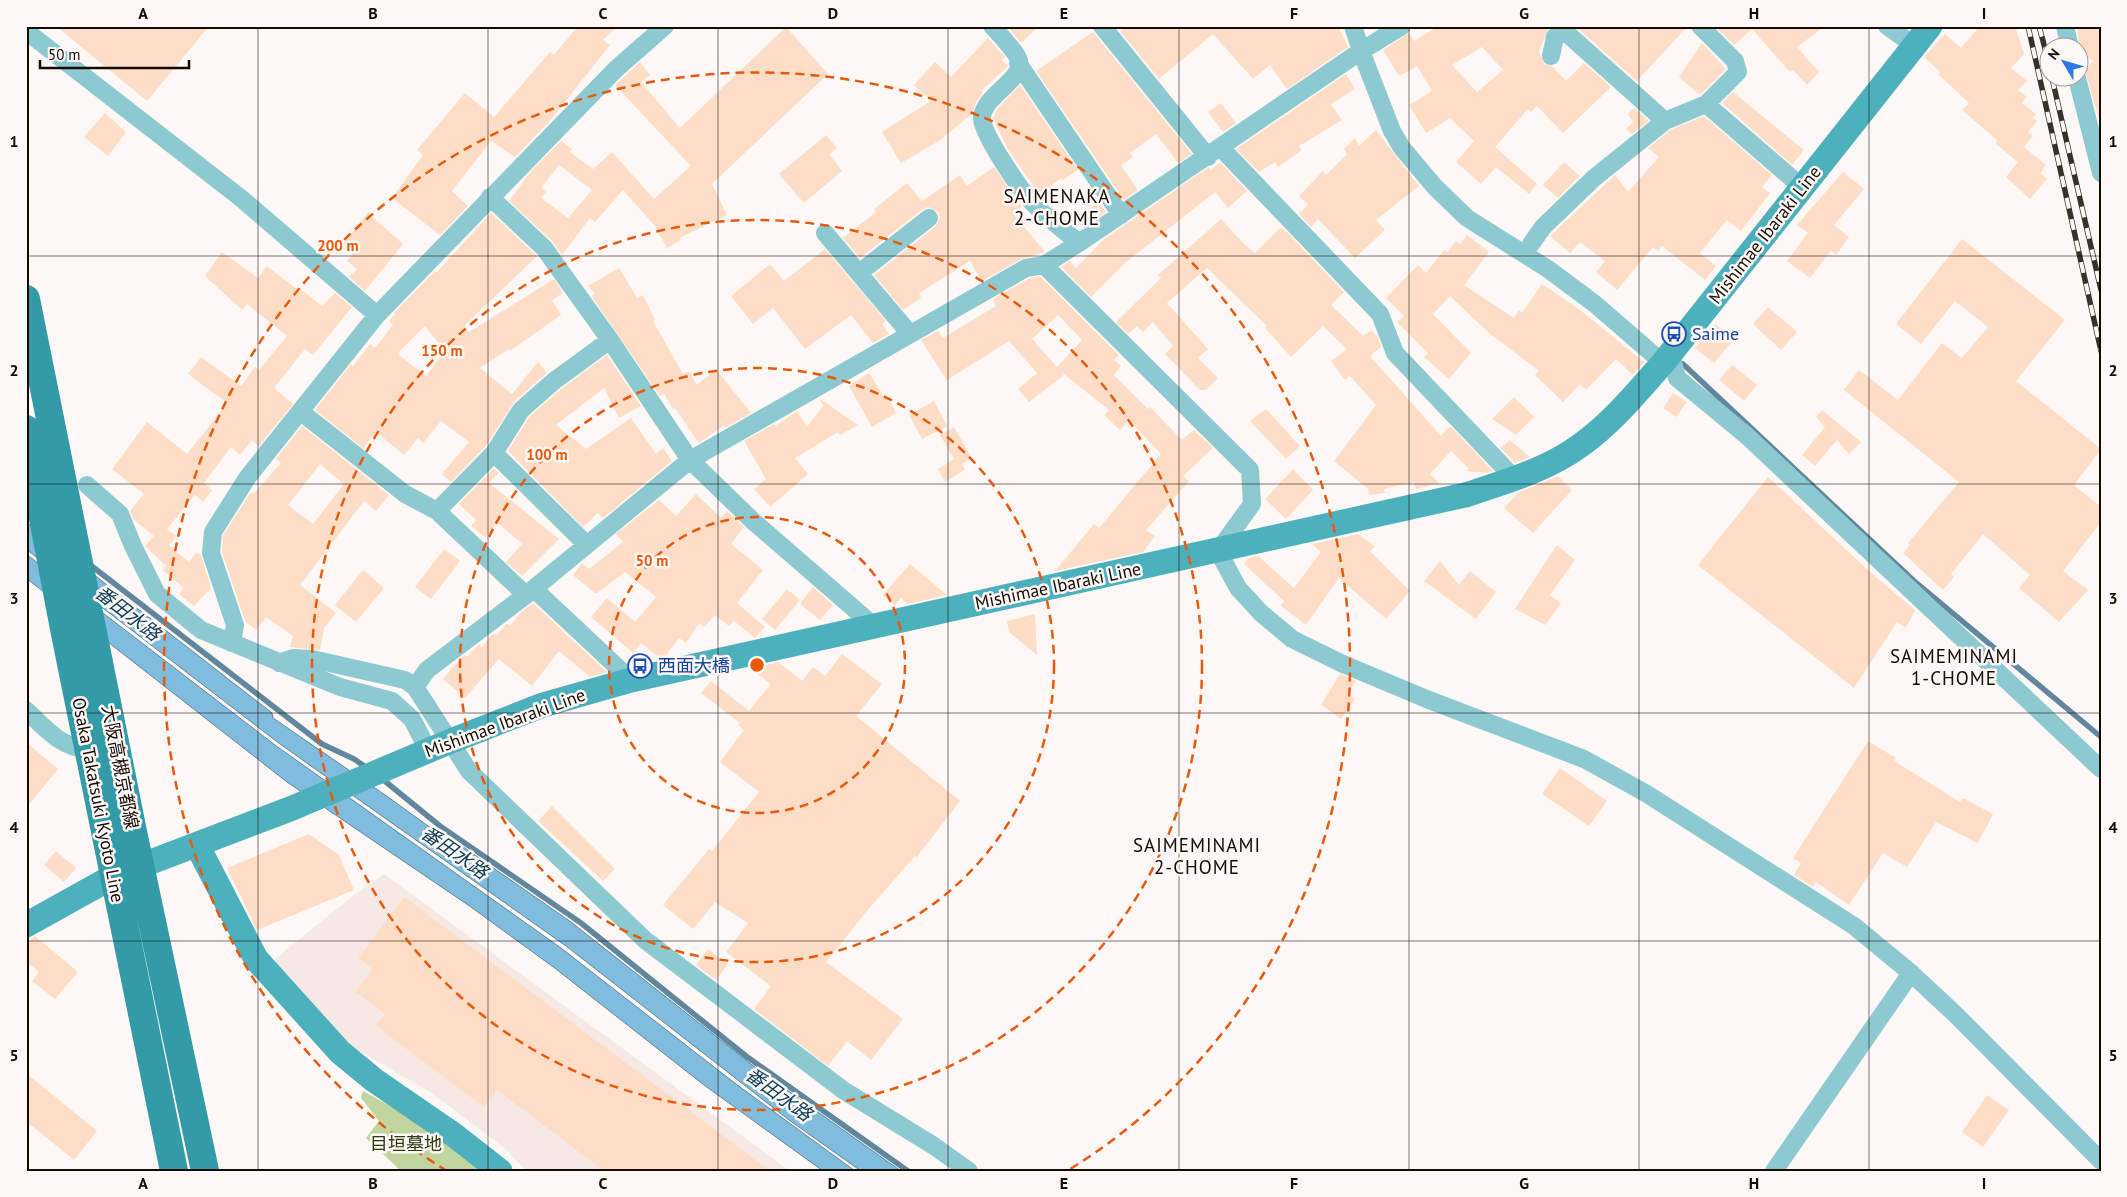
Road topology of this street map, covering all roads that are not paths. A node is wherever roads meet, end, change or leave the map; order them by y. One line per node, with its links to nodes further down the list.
1 (665, 26): 21 (street)
2 (992, 26): 14 (street)
3 (1102, 26): 18 (street)
4 (1353, 26): 12 (street)
5 (1402, 26): 12 (street)
6 (1700, 26): 16 (street)
7 (1887, 26): 11 (street)
8 (1930, 26): 11 (main road, Mishimae Ibaraki Line)
9 (1564, 28): 13 (street); 17 (street)
10 (26, 31): 30 (street)
11 (1915, 46): 20 (main road, Mishimae Ibaraki Line)
12 (1361, 51): 18 (street); 33 (street)
13 (1550, 56)
14 (1018, 63): 22 (street); 25 (street)
15 (2080, 88): 19 (street)
16 (1706, 104): 17 (street); 20 (street)
17 (1665, 121): 26 (street)
18 (1215, 152): 22 (street); 38 (street)
19 (2101, 173)
20 (1803, 188): 33 (main road, Mishimae Ibaraki Line)
21 (490, 197): 30 (street); 32 (street)
22 (1121, 215): 25 (street)
23 (929, 218): 28 (street)
24 (825, 233): 28 (street)
25 (1079, 243): 27 (street)
26 (1531, 244)
27 (1044, 265): 31 (street); 42 (street)
28 (859, 273): 31 (street)
29 (26, 299): 55 (main road, 大阪高槻京都線)
30 (377, 315): 34 (street)
31 (910, 334): 37 (street)
32 (610, 340): 36 (street); 37 (street)
33 (1667, 358): 38 (main road, Mishimae Ibaraki Line); 53 (street)
34 (301, 412): 40 (street); 45 (street)
35 (26, 429): 51 (main road, Osaka Takatsuki Kyoto Line)
36 (494, 453): 40 (street); 41 (street)
37 (690, 460): 41 (street); 44 (street)
38 (1515, 479): 42 (main road, Mishimae Ibaraki Line)
39 (87, 485): 45 (street)
40 (437, 511): 43 (street)
41 (587, 545): 43 (street)
42 (1218, 551): 44 (main road, Mishimae Ibaraki Line); 58 (street)
43 (530, 592): 47 (street); 48 (street)
44 (874, 626): 47 (main road, Mishimae Ibaraki Line)
45 (232, 643): 46 (street)
46 (279, 663): 48 (street); 52 (street)
47 (631, 680): 50 (main road, Mishimae Ibaraki Line)
48 (415, 687): 50 (street)
49 (26, 710): 51 (street)
50 (451, 741): 52 (main road, Mishimae Ibaraki Line); 63 (street)
51 (88, 749): 56 (main road, Osaka Takatsuki Kyoto Line)
52 (428, 750): 54 (main road, Mishimae Ibaraki Line)
53 (2101, 769)
54 (197, 845): 55 (main road, Mishimae Ibaraki Line); 62 (main road)
55 (141, 867): 56 (main road, Mishimae Ibaraki Line); 61 (main road, Osaka Takatsuki Kyoto Line)
56 (114, 876): 57 (main road, Mishimae Ibaraki Line); 60 (main road, Osaka Takatsuki Kyoto Line)
57 (26, 924)
58 (1911, 973): 59 (street); 64 (street)
59 (2101, 1161)
60 (174, 1171)
61 (205, 1171)
62 (500, 1171)
63 (969, 1171)
64 (1774, 1171)

